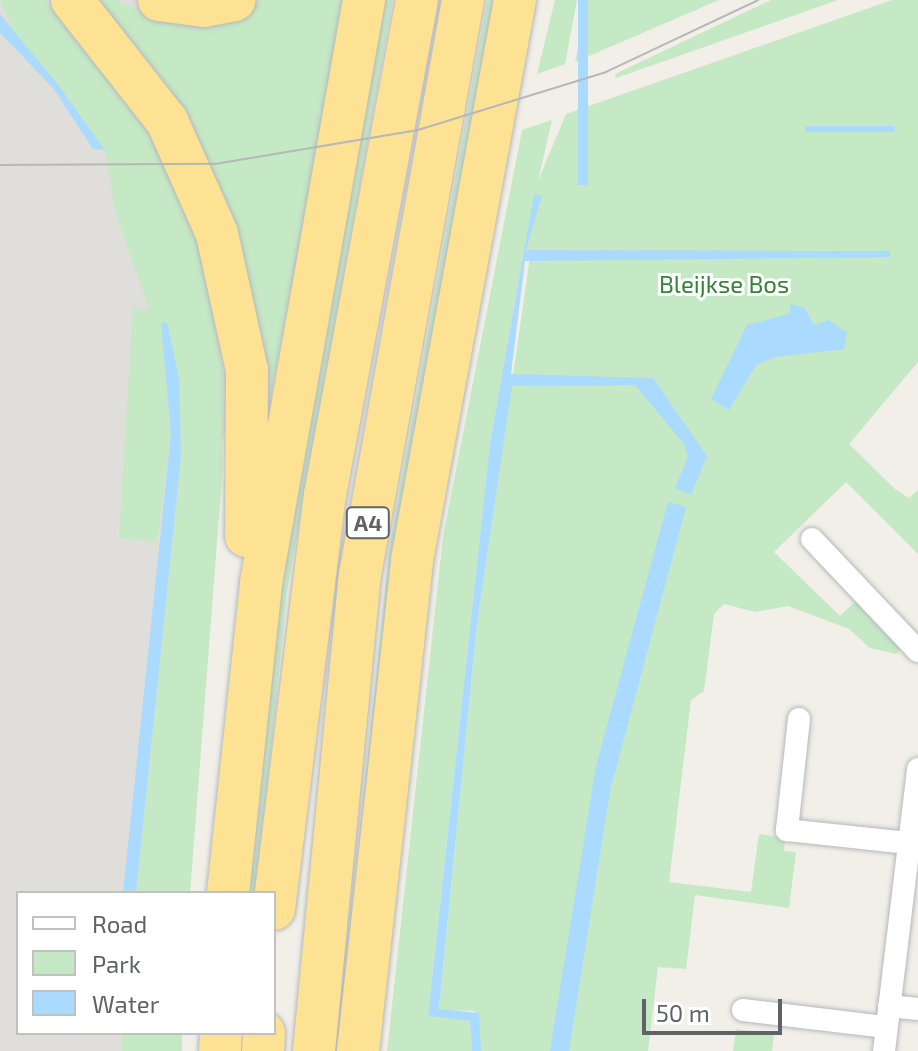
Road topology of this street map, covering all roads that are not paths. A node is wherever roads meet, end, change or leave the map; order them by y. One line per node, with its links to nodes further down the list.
1 (72, 0): 11 (highway)
2 (159, 0): 3 (highway)
3 (234, 0)
4 (364, 0): 11 (highway)
5 (417, 0): 15 (highway, A4)
6 (463, 0): 19 (highway, A4)
7 (515, 0): 20 (highway, A4)
8 (812, 539): 9 (street)
9 (918, 651)
10 (799, 719): 13 (street)
11 (242, 725): 14 (highway)
12 (918, 769): 13 (street)
13 (914, 844): 18 (street)
14 (228, 891)
15 (276, 893)
16 (918, 1009): 18 (street)
17 (743, 1010): 18 (street)
18 (888, 1016): 21 (street)
19 (314, 1051)
20 (358, 1051)
21 (884, 1051)

